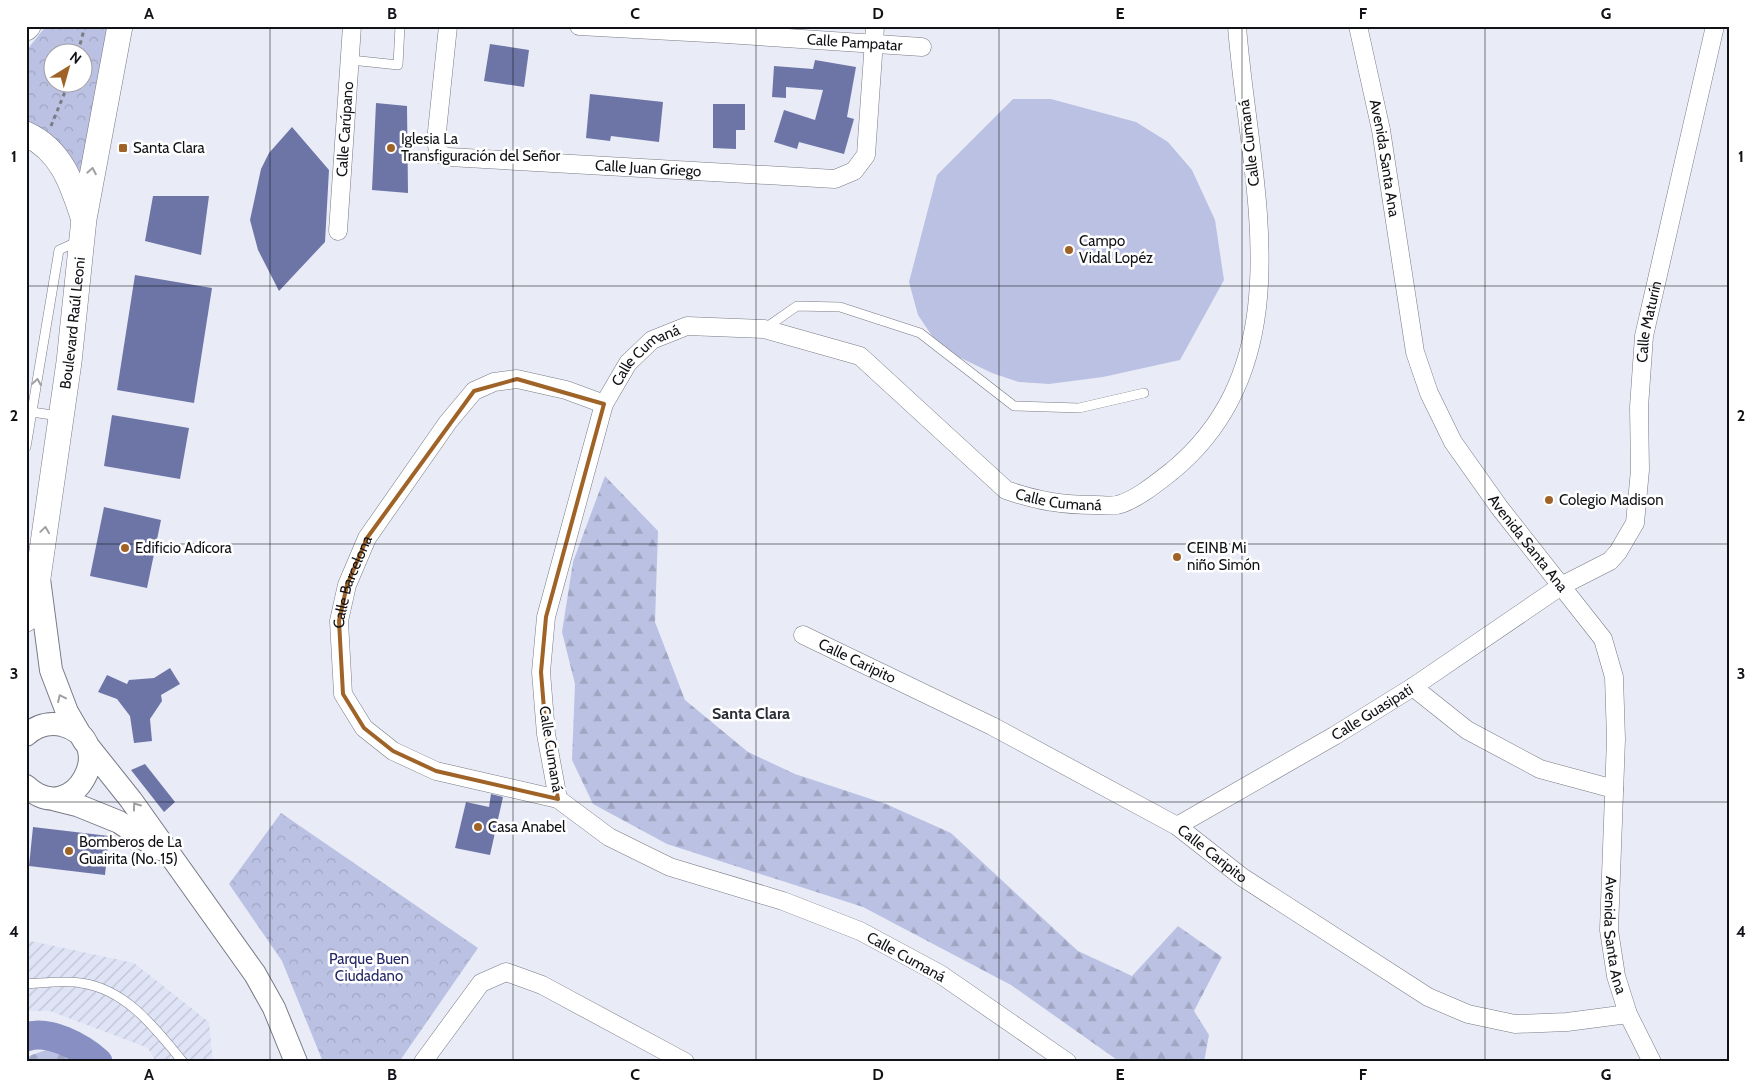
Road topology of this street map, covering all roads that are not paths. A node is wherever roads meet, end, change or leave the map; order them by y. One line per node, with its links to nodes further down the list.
1 (120, 26): 16 (main road, Boulevard Raúl Leoni, one-way to 1)
2 (352, 26): 14 (street, Calle Carúpano)
3 (400, 26): 14 (lane)
4 (448, 26): 12 (street, Calle Juan Griego)
5 (578, 26): 6 (street, Calle Pampatar)
6 (584, 26): 11 (street, Calle Pampatar)
7 (875, 26): 12 (street)
8 (1237, 26): 18 (street, Calle Cumaná)
9 (1358, 26): 25 (street, Avenida Santa Ana)
10 (1715, 26): 25 (street, Calle Maturín)
11 (726, 30): 12 (street, Calle Pampatar)
12 (873, 45): 13 (street, Calle Pampatar)
13 (922, 47)
14 (351, 60): 17 (street, Calle Carúpano)
15 (26, 134): 16 (main road)
16 (83, 230): 21 (lane, one-way to 16); 22 (main road, Boulevard Raúl Leoni)
17 (338, 230)
18 (764, 329): 19 (lane); 20 (street, Calle Cumaná)
19 (1144, 393)
20 (604, 404): 34 (street, Calle Cumaná); 34 (street, Calle Barcelona)
21 (32, 412): 22 (lane); 23 (lane)
22 (62, 416): 24 (main road, Boulevard Raúl Leoni, one-way to 22)
23 (26, 447)
24 (35, 576): 26 (main road, Boulevard Raúl Leoni); 30 (street, one-way to 24)
25 (1561, 586): 28 (street, Calle Guasipati); 32 (street, Avenida Santa Ana)
26 (26, 619)
27 (803, 635): 35 (street, Calle Caripito)
28 (1413, 688): 32 (street); 35 (street, Calle Guasipati)
29 (26, 735): 30 (street)
30 (84, 741): 33 (street); 36 (street, one-way to 30)
31 (26, 786): 33 (street)
32 (1614, 789): 38 (street, Avenida Santa Ana)
33 (36, 796): 36 (street)
34 (558, 799): 43 (street, Calle Cumaná)
35 (1177, 826): 38 (street, Calle Caripito)
36 (174, 860): 40 (street)
37 (26, 984): 39 (lane)
38 (1628, 1014): 44 (street, Avenida Santa Ana)
39 (183, 1062)
40 (296, 1062)
41 (423, 1062): 42 (street)
42 (684, 1062)
43 (1067, 1062)
44 (1652, 1062)

